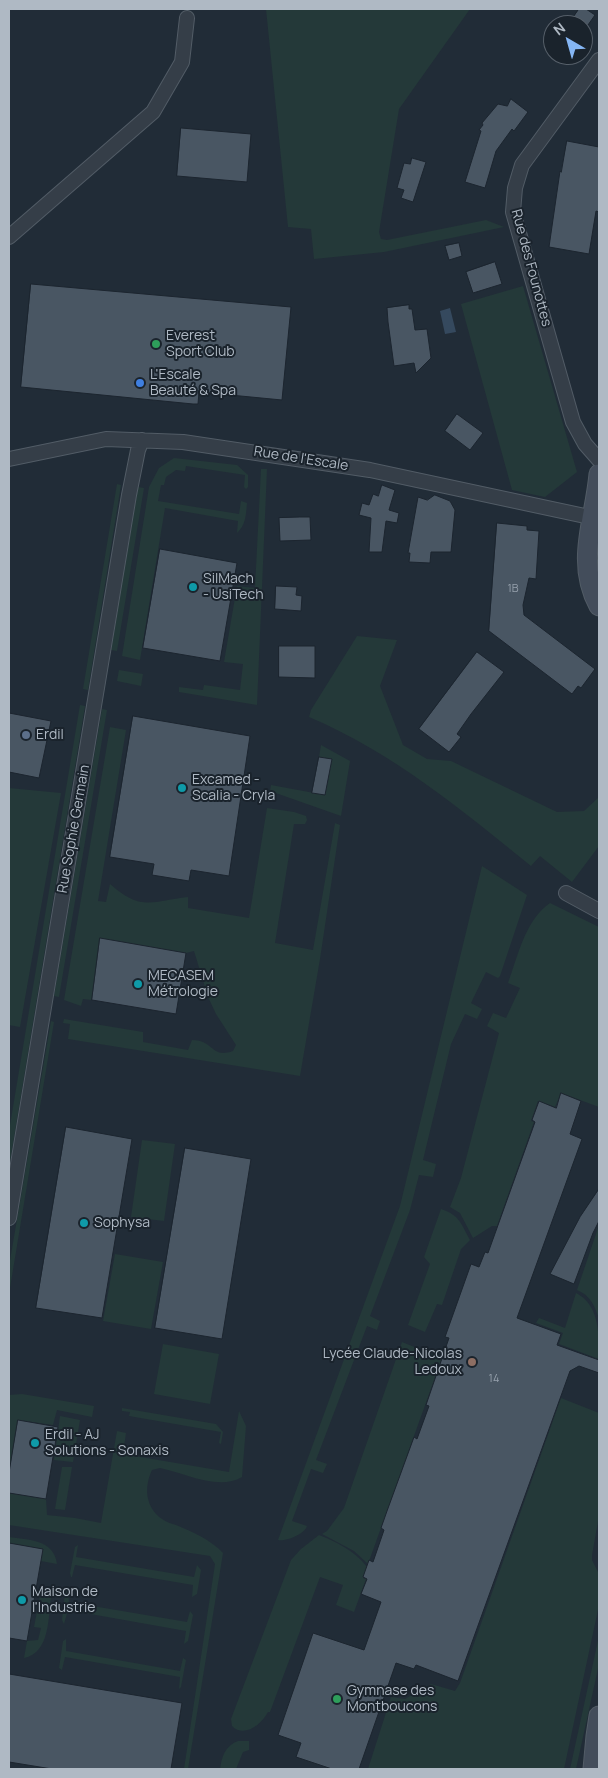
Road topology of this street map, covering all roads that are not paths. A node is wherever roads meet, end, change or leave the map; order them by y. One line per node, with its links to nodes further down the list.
1 (187, 18): 3 (street)
2 (599, 60): 6 (street, Rue des Founottes)
3 (9, 237)
4 (142, 440): 5 (street, Rue de l'Escale); 8 (street, Rue de l'Escale); 12 (street, Rue Sophie Germain)
5 (9, 459)
6 (599, 460)
7 (599, 474): 8 (street)
8 (595, 519): 9 (street)
9 (599, 606)
10 (566, 894): 11 (street)
11 (599, 910)
12 (9, 1218)
13 (599, 1716): 14 (street)
14 (596, 1736): 15 (street); 16 (street)
15 (584, 1769)
16 (593, 1769)

